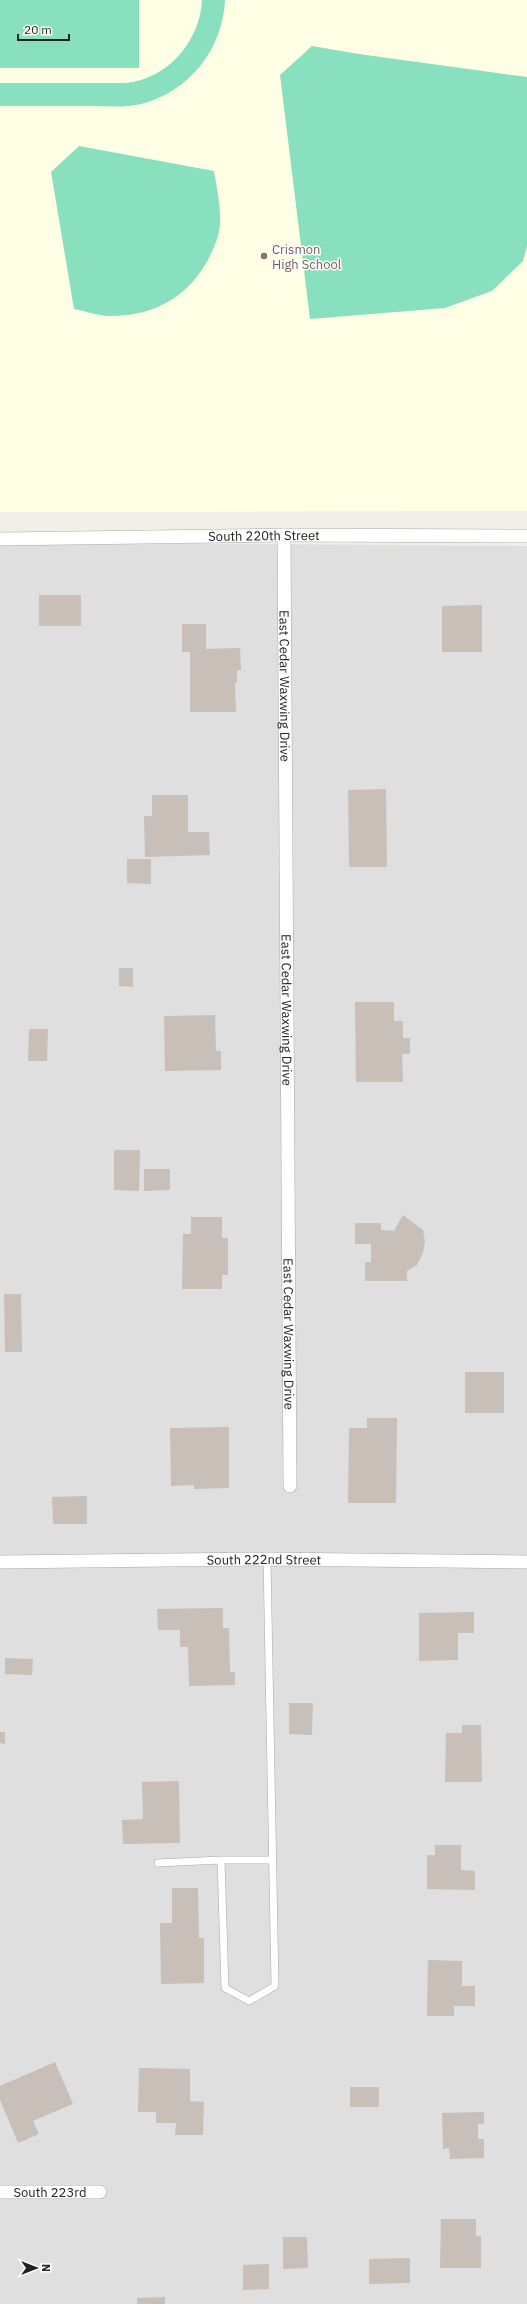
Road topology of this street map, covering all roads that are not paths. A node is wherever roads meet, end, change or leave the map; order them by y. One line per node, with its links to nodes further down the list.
1 (284, 535): 2 (street, South 220th Street); 3 (street, South 220th Street); 4 (street, East Cedar Waxwing Drive)
2 (527, 536)
3 (0, 539)
4 (290, 1486)
5 (267, 1559): 6 (street, South 222nd Street); 7 (street, South 222nd Street); 9 (lane)
6 (0, 1562)
7 (527, 1562)
8 (221, 1860): 9 (lane); 9 (lane); 10 (lane)
9 (272, 1860)
10 (158, 1863)
11 (0, 2192): 12 (street, South 223rd)
12 (100, 2192)

